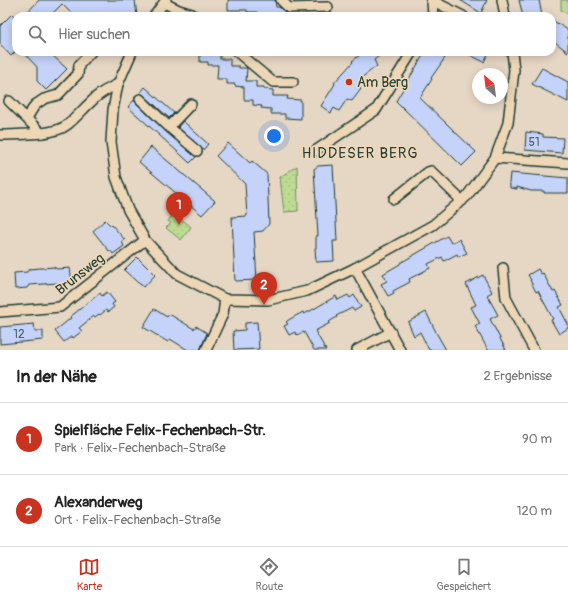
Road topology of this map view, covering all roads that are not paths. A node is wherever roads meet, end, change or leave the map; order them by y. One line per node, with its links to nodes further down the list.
1 (281, 0): 5 (street)
2 (431, 0): 8 (street); 9 (street)
3 (502, 0): 10 (street)
4 (165, 1): 6 (street); 7 (street)
5 (328, 6)
6 (157, 12)
7 (186, 12)
8 (432, 12)
9 (455, 12)
10 (504, 12)
11 (87, 56): 21 (street)
12 (130, 56): 17 (street)
13 (242, 56): 16 (street)
14 (410, 56): 26 (street)
15 (512, 56): 27 (street)
16 (293, 82)
17 (118, 84): 23 (street); 31 (street)
18 (140, 99): 22 (street)
19 (9, 100): 21 (street)
20 (179, 108): 22 (street)
21 (27, 118): 23 (street)
22 (169, 127): 25 (street)
23 (41, 133): 24 (street)
24 (0, 135)
25 (197, 151)
26 (315, 151)
27 (495, 158): 28 (street); 30 (street)
28 (568, 163)
29 (394, 199): 30 (street)
30 (462, 201): 32 (street)
31 (145, 240): 34 (street); 35 (street, Brunsweg)
32 (356, 268): 34 (street); 36 (street)
33 (503, 268): 40 (street)
34 (225, 299): 37 (street)
35 (0, 312)
36 (391, 332): 38 (street); 39 (street)
37 (206, 350)
38 (357, 350)
39 (400, 350)
40 (534, 350)

